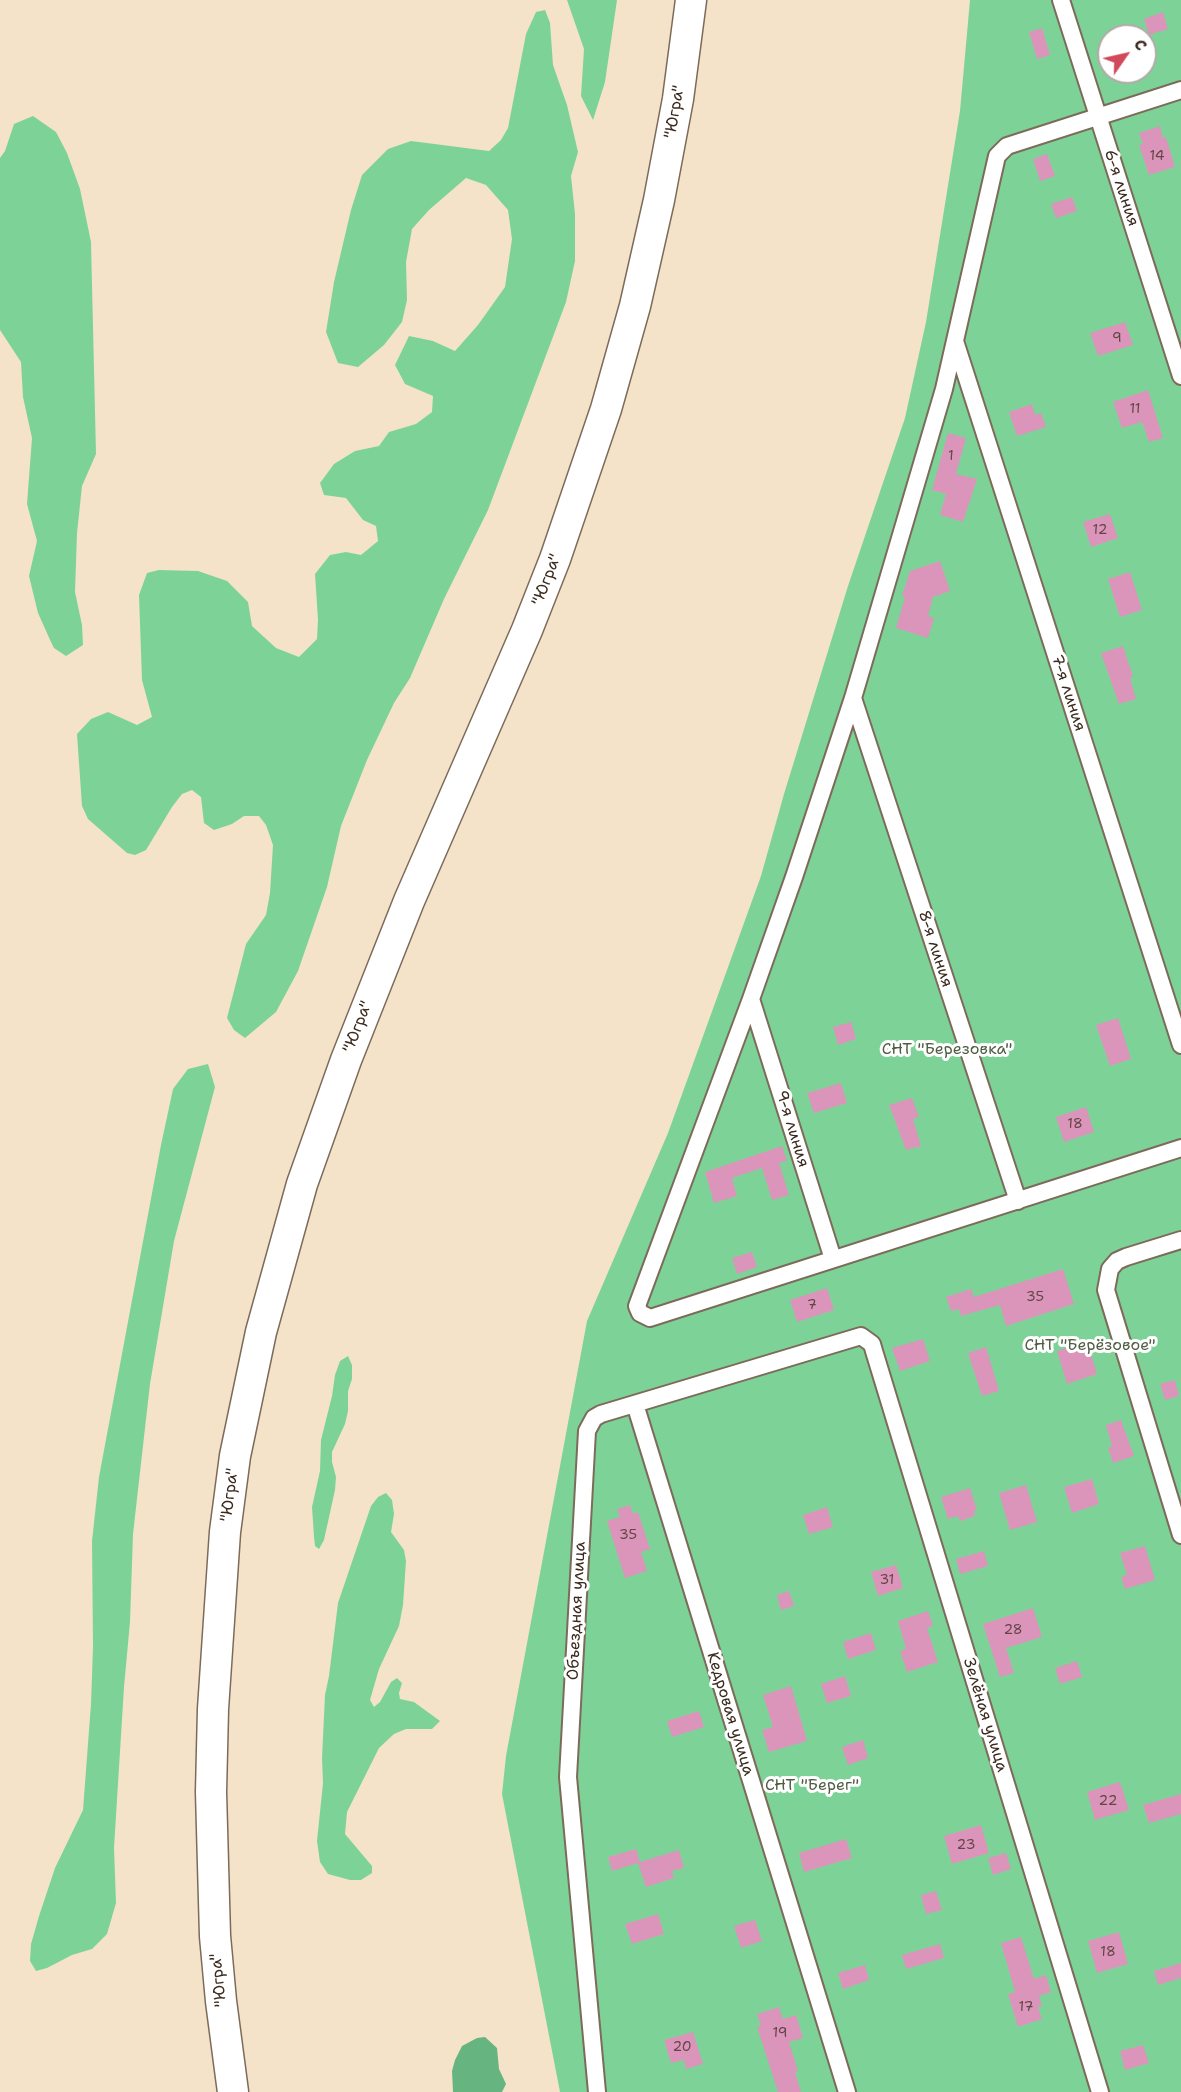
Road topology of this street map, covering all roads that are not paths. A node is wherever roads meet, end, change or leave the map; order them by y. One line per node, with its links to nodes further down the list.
1 (691, 0): 17 (highway, "Югра")
2 (1061, 0): 4 (street, 6-я линия)
3 (1181, 90): 4 (street)
4 (1098, 116): 5 (street); 6 (street, 6-я линия)
5 (955, 340): 7 (street); 9 (street, 7-я линия)
6 (1181, 376)
7 (853, 698): 8 (street); 11 (street, 8-я линия)
8 (752, 999): 13 (street, 9-я линия); 13 (street)
9 (1181, 1045)
10 (1181, 1148): 11 (street)
11 (1018, 1201): 13 (street)
12 (1181, 1240): 16 (street)
13 (833, 1259)
14 (868, 1340): 15 (street, Объездная улица); 20 (street, Зелёная улица)
15 (635, 1404): 18 (street, Объездная улица); 19 (street, Кедровая улица)
16 (1181, 1535)
17 (233, 2092)
18 (597, 2092)
19 (847, 2092)
20 (1100, 2092)

